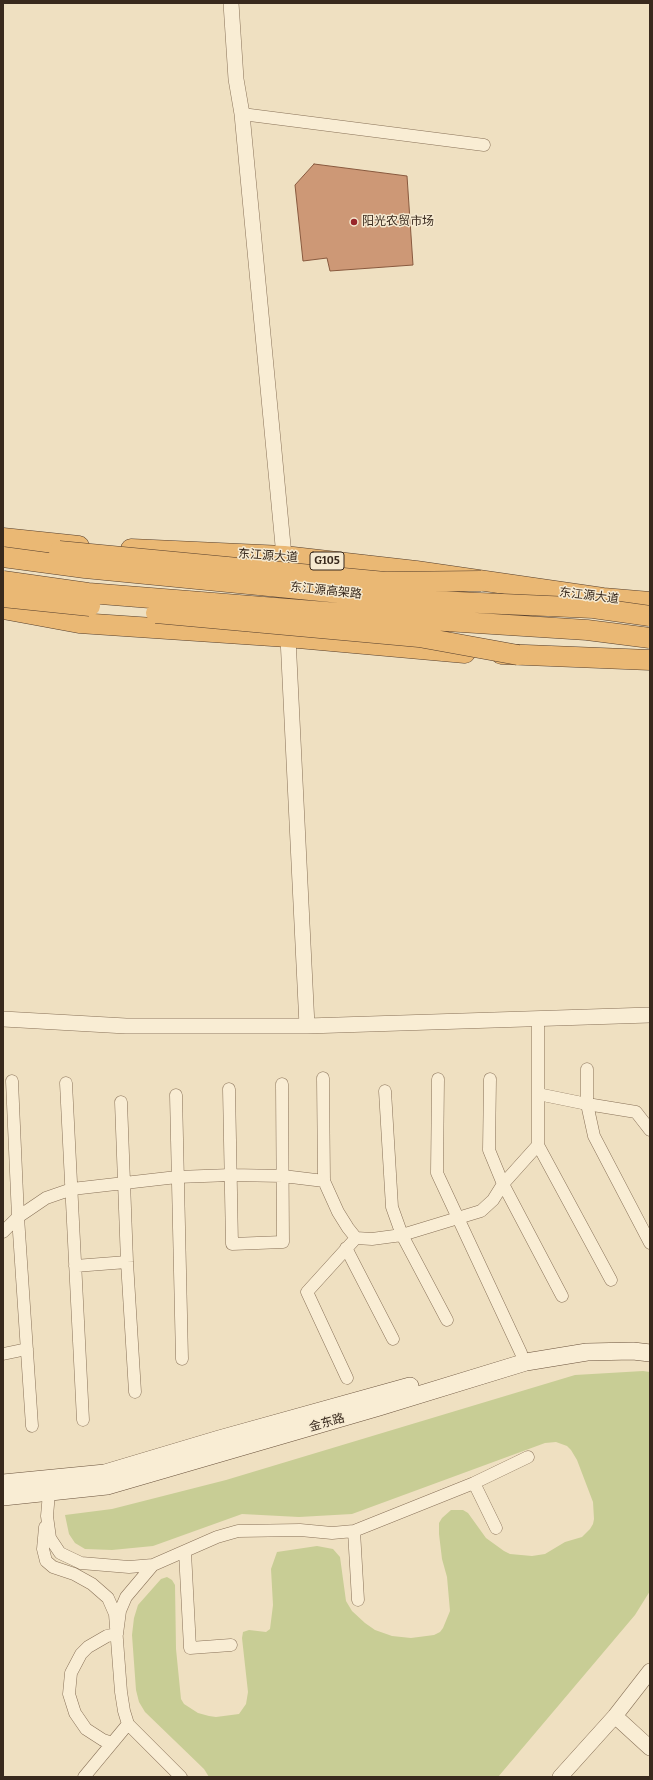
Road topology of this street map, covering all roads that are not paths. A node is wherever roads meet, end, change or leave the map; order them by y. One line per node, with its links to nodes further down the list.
1 (231, 3): 2 (street)
2 (242, 114): 3 (street); 6 (street)
3 (484, 145)
4 (3, 538): 6 (highway, 东江源大道 / G105)
5 (3, 548): 9 (highway, bridge)
6 (284, 556): 9 (highway, 东江源大道 / G105); 14 (street)
7 (3, 557): 13 (highway, 东江源高架路, bridge)
8 (3, 581): 15 (highway, 东江源高架路, bridge)
9 (481, 581): 11 (highway, 东江源大道 / G105)
10 (3, 597): 16 (highway, bridge)
11 (650, 602)
12 (3, 609): 14 (highway)
13 (650, 616)
14 (287, 636): 16 (highway); 21 (street)
15 (650, 638)
16 (518, 655): 17 (highway)
17 (650, 660)
18 (650, 1015): 20 (street)
19 (3, 1019): 21 (street)
20 (538, 1019): 21 (street); 31 (street)
21 (307, 1026)
22 (587, 1069): 34 (street)
23 (323, 1078): 40 (street)
24 (438, 1079): 45 (street)
25 (490, 1079): 42 (street)
26 (12, 1081): 44 (street)
27 (66, 1083): 43 (street)
28 (282, 1084): 38 (street)
29 (230, 1089): 37 (street)
30 (385, 1091): 47 (street)
31 (538, 1094): 34 (street); 36 (street)
32 (176, 1095): 39 (street)
33 (121, 1102): 41 (street)
34 (587, 1104): 35 (street); 49 (street)
35 (650, 1130)
36 (538, 1144): 42 (street); 53 (street)
37 (230, 1175): 38 (street); 38 (street); 39 (street)
38 (283, 1176): 40 (street)
39 (177, 1177): 41 (street); 62 (street)
40 (324, 1181): 48 (street)
41 (124, 1184): 43 (street); 51 (street)
42 (503, 1184): 45 (street); 54 (street)
43 (72, 1189): 44 (street); 52 (street)
44 (18, 1217): 46 (street); 58 (street)
45 (458, 1218): 47 (street); 59 (street)
46 (3, 1232)
47 (402, 1235): 48 (street); 55 (street)
48 (356, 1238): 50 (street)
49 (650, 1242)
50 (346, 1248): 56 (street); 63 (street)
51 (127, 1262): 52 (street); 64 (street)
52 (75, 1266): 65 (street)
53 (611, 1280)
54 (562, 1296)
55 (447, 1320)
56 (393, 1339)
57 (650, 1341): 59 (main road, 金东路)
58 (27, 1349): 61 (street); 66 (street)
59 (520, 1353): 68 (main road, 金东路)
60 (650, 1353): 70 (main road, 金东路)
61 (3, 1354)
62 (182, 1359)
63 (347, 1378)
64 (135, 1392)
65 (83, 1420)
66 (32, 1426)
67 (528, 1457): 69 (street)
68 (3, 1483)
69 (474, 1483): 73 (street); 74 (street)
70 (49, 1493): 71 (main road, 金东路); 72 (street)
71 (3, 1497)
72 (47, 1516): 76 (street); 78 (street)
73 (496, 1528)
74 (354, 1531): 75 (street); 77 (street)
75 (186, 1552): 76 (street); 79 (street)
76 (153, 1565): 78 (street)
77 (358, 1600)
78 (117, 1634): 82 (street); 83 (street)
79 (231, 1645)
80 (650, 1671): 81 (street)
81 (615, 1716): 84 (street); 87 (street)
82 (128, 1724): 83 (street); 86 (street)
83 (112, 1743): 85 (street)
84 (650, 1748)
85 (84, 1777)
86 (181, 1777)
87 (560, 1777)

